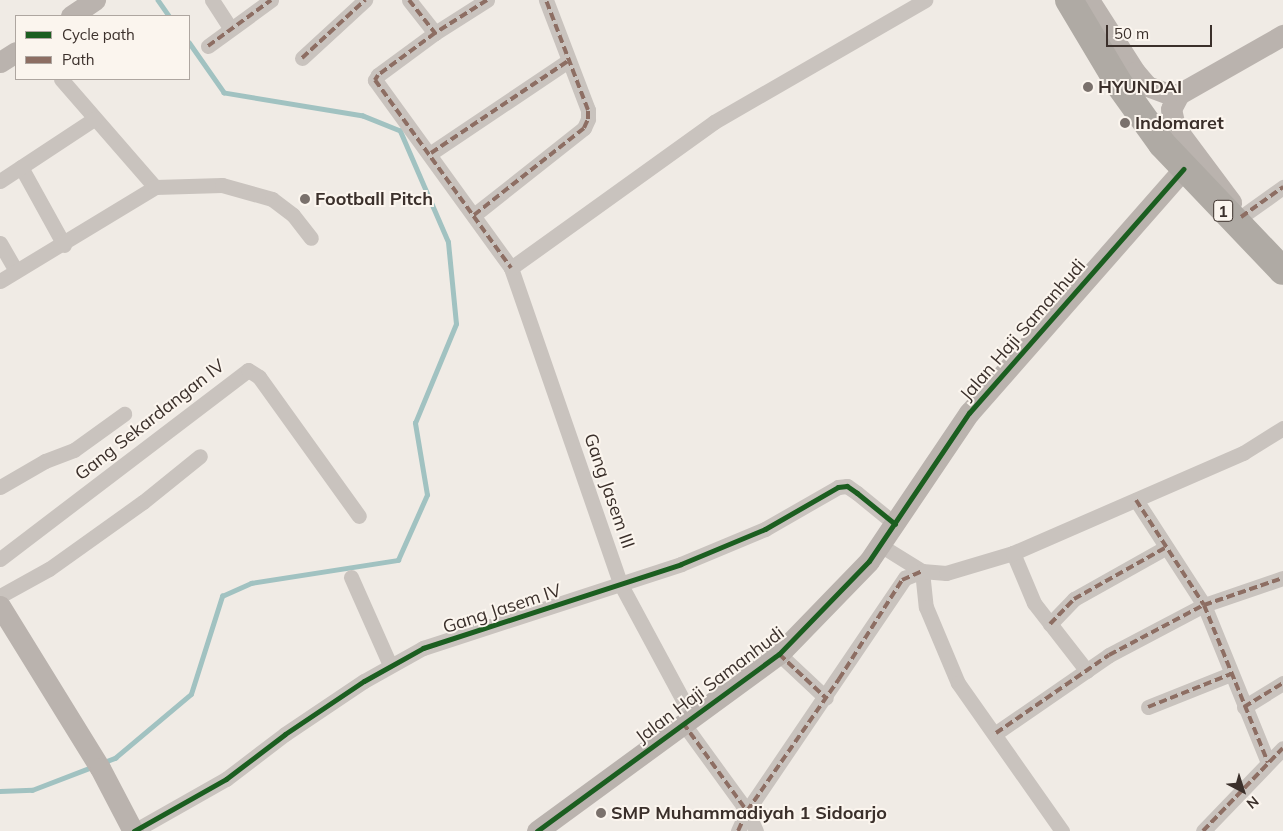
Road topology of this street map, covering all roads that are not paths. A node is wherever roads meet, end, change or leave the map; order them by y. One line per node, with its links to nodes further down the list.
1 (96, 0): 11 (street)
2 (212, 0): 12 (street)
3 (271, 0): 12 (street)
4 (365, 0): 17 (street)
5 (409, 0): 13 (street)
6 (487, 0): 13 (street)
7 (546, 0): 18 (street)
8 (925, 0): 35 (street)
9 (1069, 0): 25 (highway, 1)
10 (1089, 0): 21 (street)
11 (73, 15)
12 (230, 28): 15 (street)
13 (435, 33): 23 (street, Gang Jasem III)
14 (1283, 35): 21 (street)
15 (208, 46)
16 (15, 53): 19 (street)
17 (302, 58)
18 (568, 61): 23 (street); 29 (street)
19 (0, 62)
20 (62, 80): 22 (street)
21 (1179, 94): 30 (street)
22 (94, 119): 24 (street); 27 (street)
23 (431, 153): 29 (street, Gang Jasem III)
24 (21, 167): 26 (street); 33 (street)
25 (1183, 169): 34 (highway, 1); 44 (street, Jalan Haji Samanhudi)
26 (0, 181)
27 (155, 187): 31 (street); 33 (street)
28 (1283, 187): 30 (street)
29 (474, 214): 35 (street, Gang Jasem III)
30 (1241, 217): 34 (street)
31 (311, 238)
32 (0, 243): 36 (street)
33 (64, 245): 36 (street)
34 (1274, 262)
35 (511, 268): 52 (street, Gang Jasem III)
36 (16, 271): 37 (street)
37 (0, 281)
38 (124, 414): 41 (street)
39 (1283, 428): 42 (street)
40 (200, 456): 53 (street)
41 (0, 487)
42 (1136, 500): 46 (street); 47 (street)
43 (359, 516): 48 (street, Gang Sekardangan IV)
44 (895, 524): 45 (street, Jalan Haji Samanhudi); 52 (street, Gang Jasem IV)
45 (880, 545): 49 (street); 57 (street, Jalan Haji Samanhudi)
46 (1165, 548): 54 (street); 56 (street)
47 (1013, 554): 49 (street); 56 (street)
48 (0, 560)
49 (922, 571): 62 (street); 66 (street)
50 (352, 577): 58 (street)
51 (1283, 578): 54 (street)
52 (621, 585): 58 (street, Gang Jasem IV); 65 (street, Gang Jasem III)
53 (0, 596)
54 (1204, 605): 59 (street); 60 (street)
55 (0, 606): 70 (street)
56 (1050, 624): 59 (street)
57 (779, 654): 62 (street); 65 (street, Jalan Haji Samanhudi)
58 (390, 666): 70 (street, Gang Jasem IV)
59 (1087, 671): 66 (street)
60 (1231, 674): 63 (street); 64 (street)
61 (1283, 683): 64 (street)
62 (826, 698): 69 (street)
63 (1148, 707)
64 (1244, 707): 68 (street)
65 (687, 720): 69 (street, Gang Jasem III); 71 (street, Jalan Haji Samanhudi)
66 (996, 734): 74 (street)
67 (1283, 748): 68 (street)
68 (1268, 763): 75 (street)
69 (747, 811): 72 (street); 73 (street, Gang Jasem III)
70 (134, 831)
71 (536, 831)
72 (738, 831)
73 (756, 831)
74 (1062, 831)
75 (1203, 831)

